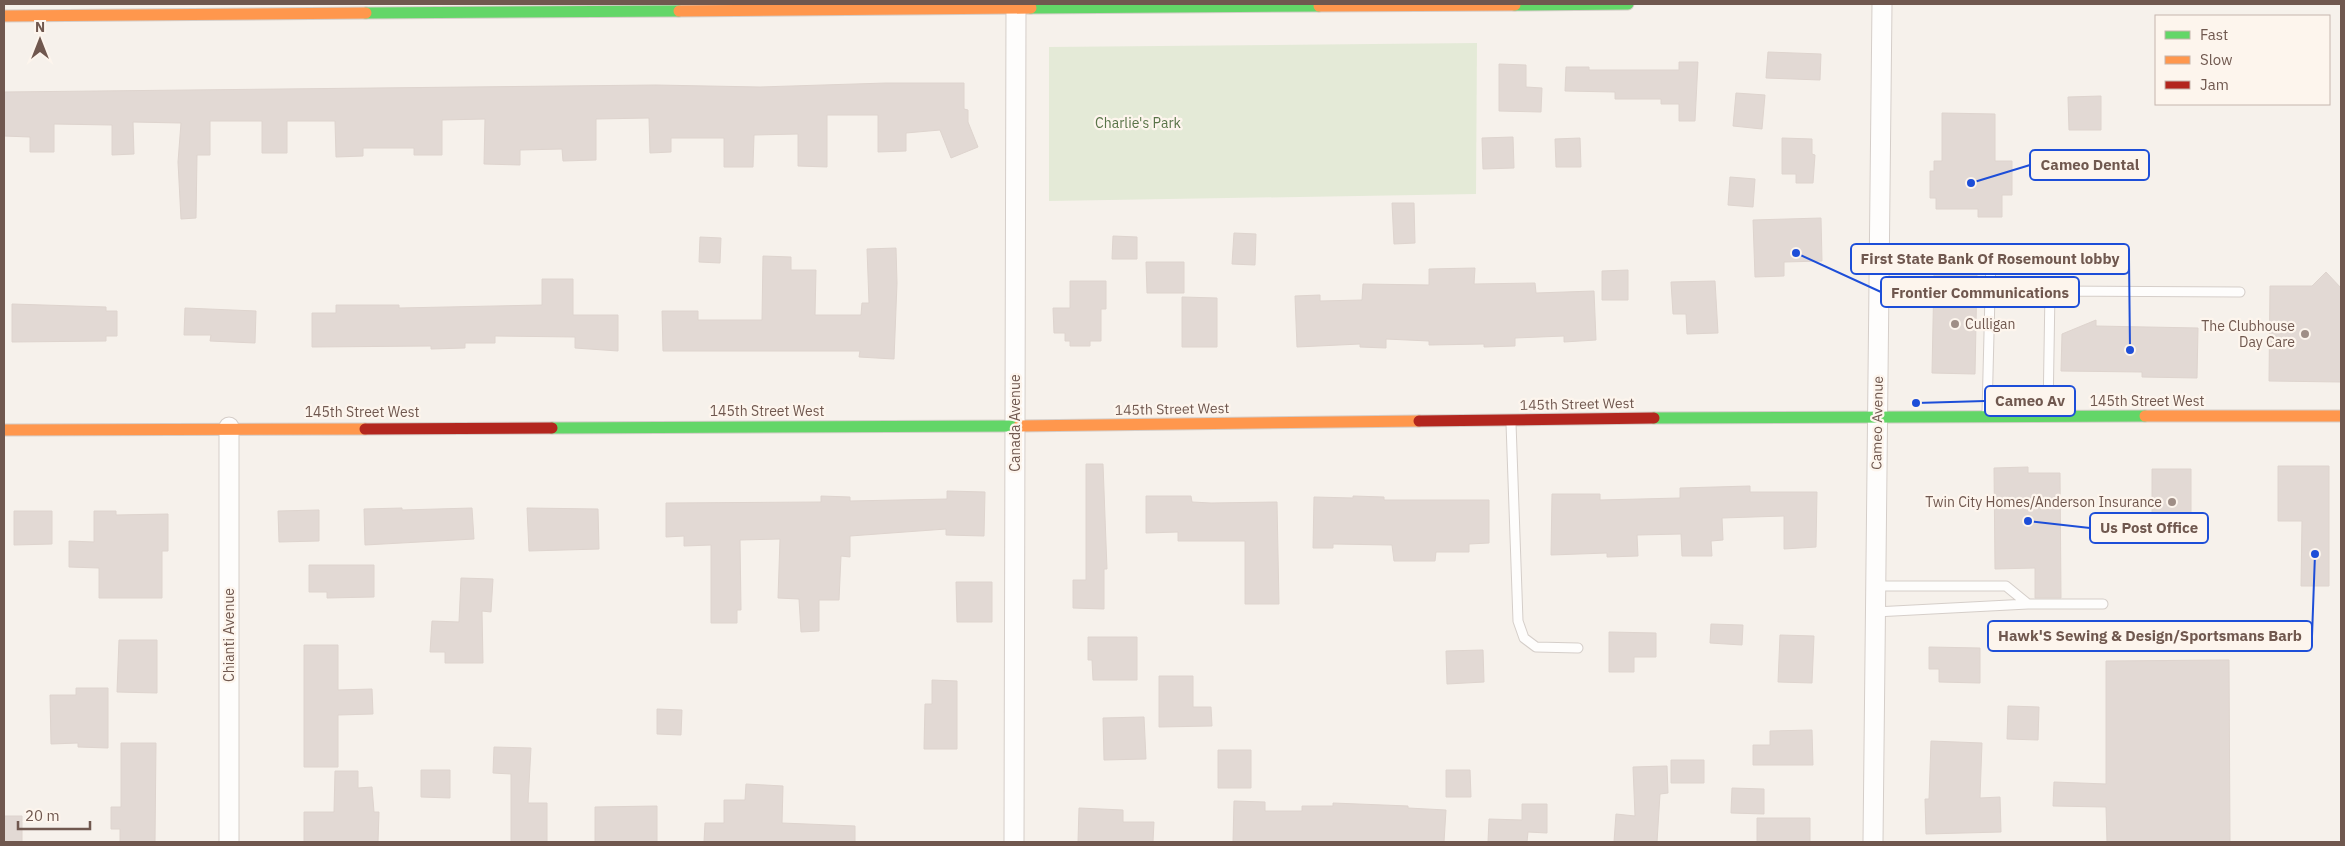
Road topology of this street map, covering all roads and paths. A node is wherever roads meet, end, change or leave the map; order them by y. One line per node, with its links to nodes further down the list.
1 (1628, 4): 4 (street)
2 (1882, 4): 8 (street, Cameo Avenue)
3 (672, 7): 4 (street); 5 (street)
4 (1016, 7): 13 (street, Canada Avenue)
5 (4, 16)
6 (1991, 255): 9 (lane)
7 (2240, 292): 10 (lane)
8 (1877, 416): 9 (street, 145th Street West); 12 (street, 145th Street West); 16 (street, Cameo Avenue)
9 (1987, 416): 10 (street, 145th Street West)
10 (2048, 416): 11 (street, 145th Street West)
11 (2341, 416)
12 (1511, 420): 13 (street, 145th Street West); 20 (lane)
13 (1015, 426): 14 (street, 145th Street West); 22 (street, Canada Avenue)
14 (229, 427): 15 (street, 145th Street West); 21 (street, Chianti Avenue)
15 (4, 430)
16 (1876, 586): 17 (lane); 19 (street, Cameo Avenue)
17 (2028, 604): 18 (lane); 19 (lane)
18 (2103, 604)
19 (1875, 612): 23 (street, Cameo Avenue)
20 (1578, 648)
21 (230, 842)
22 (1014, 842)
23 (1874, 842)

